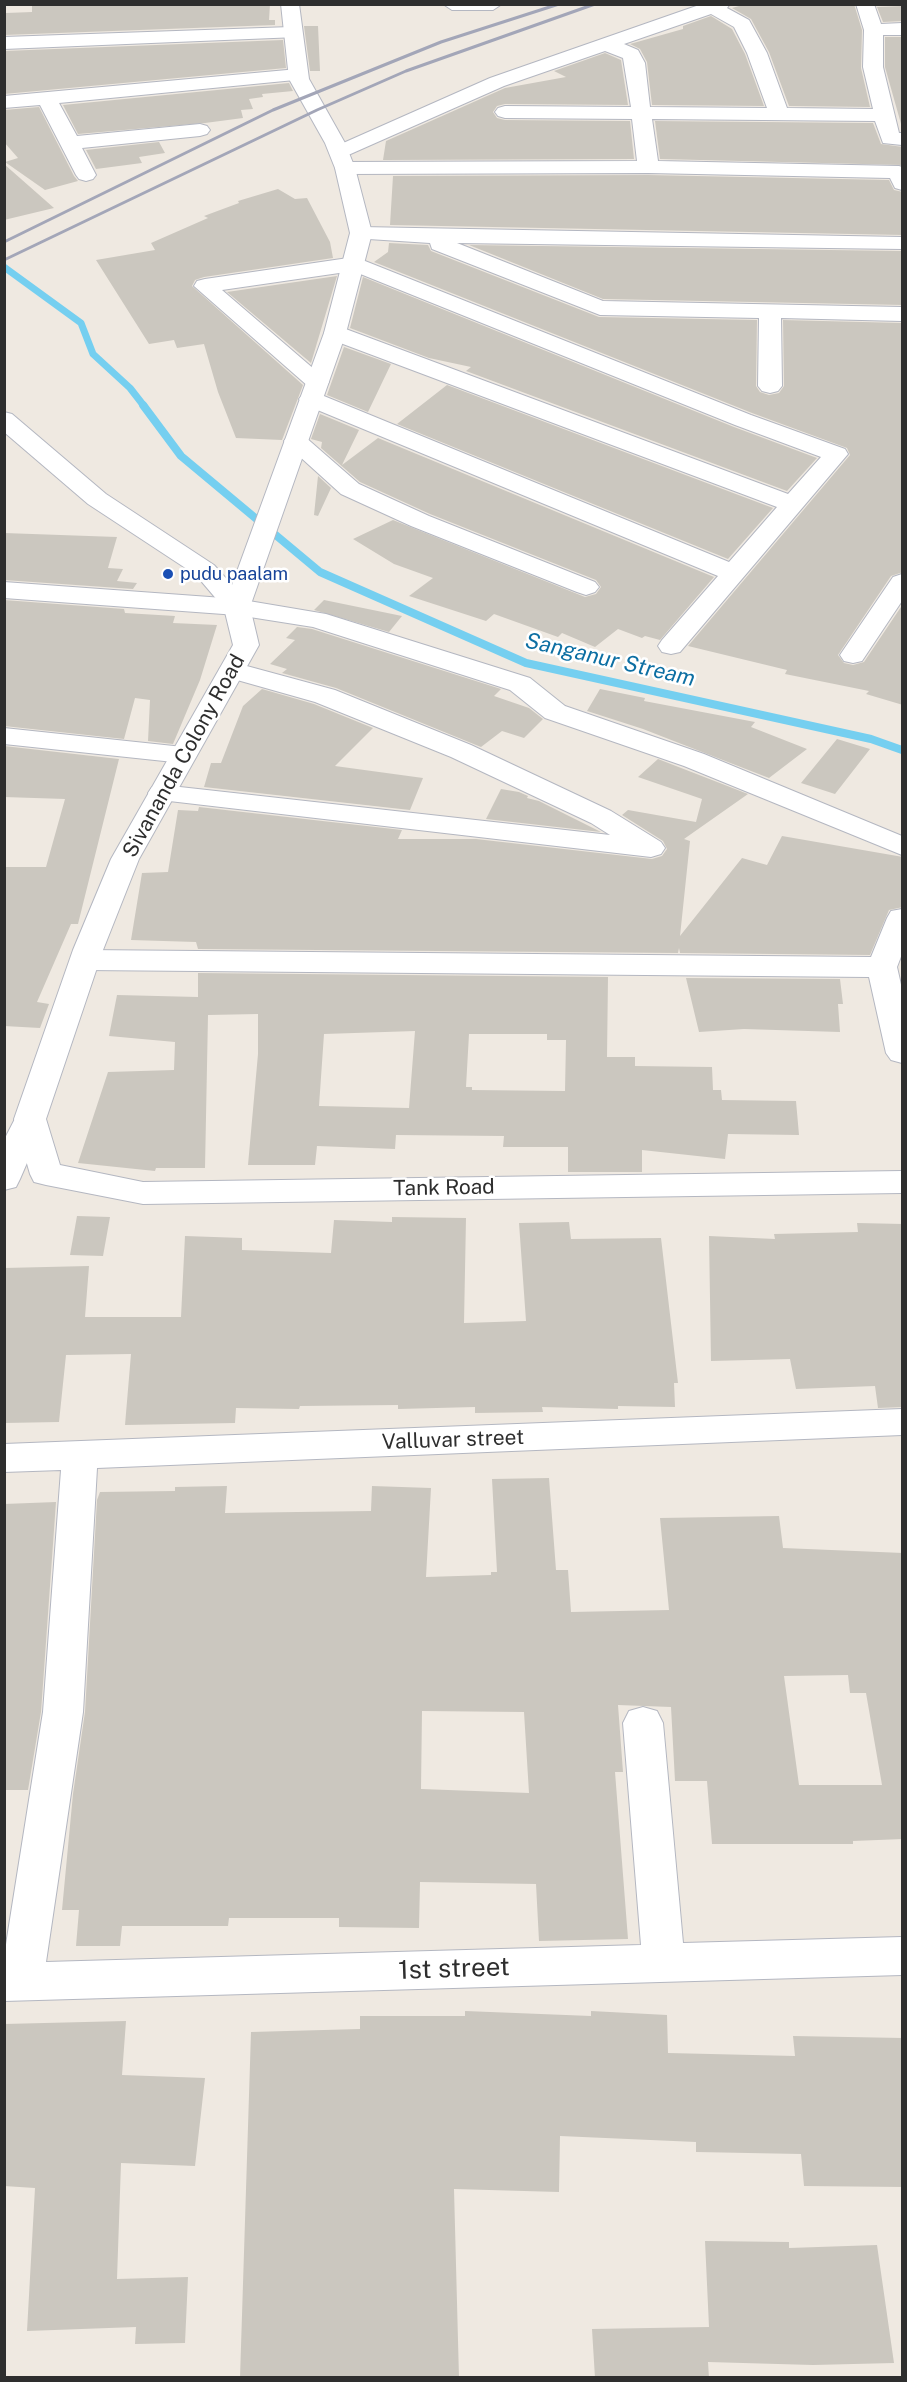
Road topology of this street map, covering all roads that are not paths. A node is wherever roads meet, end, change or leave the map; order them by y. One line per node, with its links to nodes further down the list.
1 (290, 4): 8 (street)
2 (452, 4): 3 (street)
3 (494, 4)
4 (864, 4): 7 (street)
5 (716, 6): 10 (street); 16 (street)
6 (903, 29): 7 (street)
7 (873, 30): 17 (street)
8 (291, 33): 9 (street); 11 (street)
9 (4, 43)
10 (608, 45): 15 (street); 21 (street)
11 (298, 75): 12 (street); 21 (street)
12 (47, 98): 13 (street); 20 (street)
13 (4, 102)
14 (505, 112): 15 (street)
15 (642, 113): 16 (street); 22 (street)
16 (779, 114): 17 (street)
17 (884, 115): 19 (street)
18 (200, 130): 20 (street)
19 (896, 139): 24 (street)
20 (70, 144): 23 (street)
21 (342, 160): 22 (street); 25 (street)
22 (648, 167): 24 (street)
23 (86, 175)
24 (901, 178)
25 (361, 232): 26 (street); 28 (street)
26 (418, 236): 27 (street); 29 (street)
27 (903, 243)
28 (355, 264): 31 (street); 33 (street); 36 (street)
29 (770, 313): 30 (street); 32 (street)
30 (903, 314)
31 (335, 333): 33 (street); 36 (street)
32 (770, 387)
33 (314, 391): 35 (street); 37 (street)
34 (4, 419): 41 (street, Sivananda Colony Road)
35 (296, 441): 39 (street); 41 (street)
36 (792, 504): 37 (street)
37 (733, 573): 42 (street)
38 (903, 582): 43 (street)
39 (586, 587)
40 (4, 590): 41 (street)
41 (237, 607): 44 (street, Sivananda Colony Road); 48 (street)
42 (671, 646)
43 (853, 655)
44 (232, 670): 46 (street, Sivananda Colony Road); 47 (street)
45 (4, 736): 46 (street)
46 (183, 755): 47 (street, Sivananda Colony Road)
47 (162, 793): 50 (street, Sivananda Colony Road)
48 (903, 846)
49 (903, 918): 51 (street)
50 (85, 960): 51 (street); 53 (street, Sivananda Colony Road)
51 (882, 967): 52 (street)
52 (903, 1053)
53 (30, 1119): 54 (street); 55 (street, Tank Road)
54 (4, 1179)
55 (903, 1182)
56 (903, 1422): 57 (street, Valluvar street)
57 (80, 1455): 58 (street, Valluvar street); 62 (street)
58 (4, 1458)
59 (643, 1723): 61 (street)
60 (903, 1956): 61 (street, 1st street)
61 (664, 1963): 62 (street, 1st street)
62 (13, 1981)

